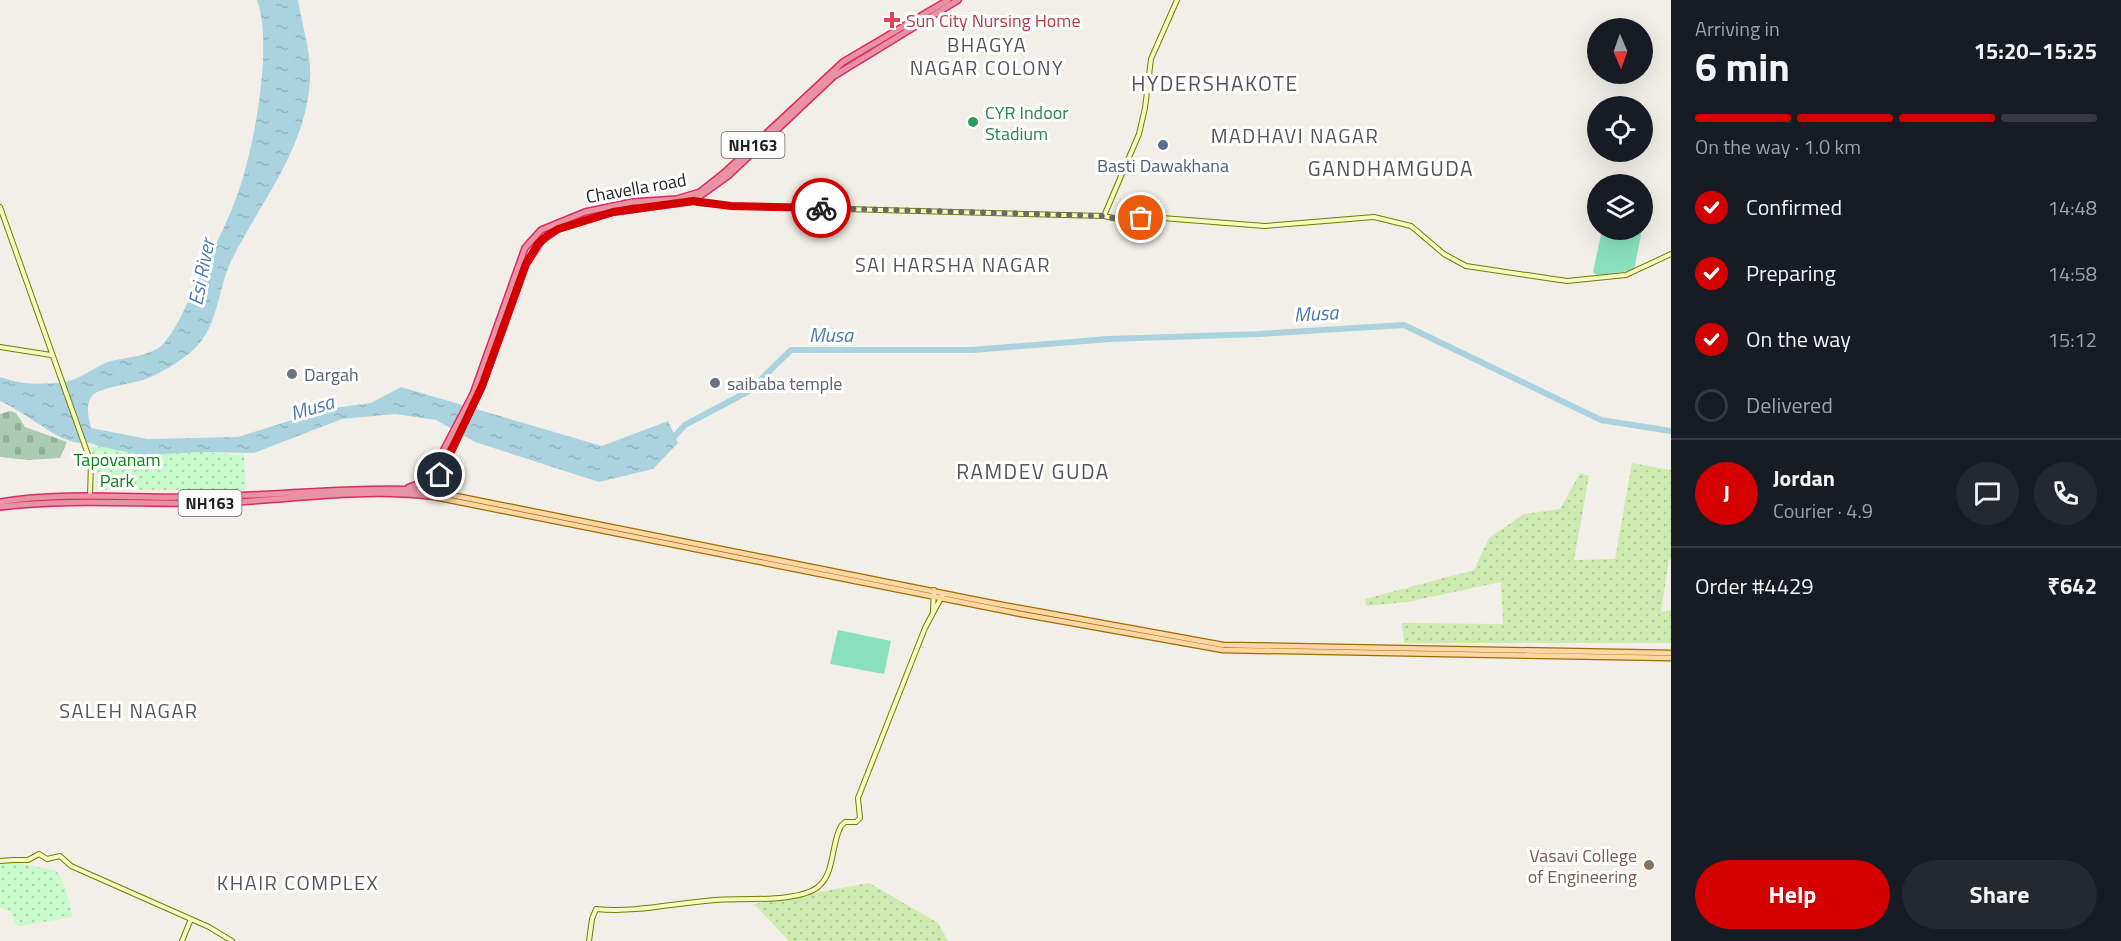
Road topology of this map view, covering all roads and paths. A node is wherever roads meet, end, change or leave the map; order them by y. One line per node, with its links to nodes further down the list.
1 (948, 0): 4 (highway, Chavella road / NH163)
2 (958, 0): 5 (highway, Chavella road / NH163)
3 (1177, 0): 7 (street)
4 (689, 195): 5 (street); 11 (highway, Chavella road / NH163)
5 (693, 201): 7 (street); 11 (highway, Chavella road / NH163)
6 (0, 207): 10 (street)
7 (1104, 216): 8 (street)
8 (1671, 254)
9 (0, 347): 10 (street)
10 (52, 357): 17 (street)
11 (479, 385): 12 (highway, NH163); 13 (highway, Chavella road / NH163)
12 (432, 471): 14 (highway, NH163); 15 (highway, NH163)
13 (440, 475): 15 (highway, Chavella road / NH163); 16 (highway)
14 (383, 489): 15 (highway); 17 (highway, NH163)
15 (427, 491): 16 (main road); 19 (highway, NH163); 20 (main road)
16 (447, 495): 20 (main road)
17 (90, 496): 18 (highway, NH163)
18 (0, 502)
19 (0, 507)
20 (934, 593): 21 (main road); 22 (street)
21 (943, 595): 22 (street); 23 (main road); 24 (main road)
22 (933, 611): 29 (street)
23 (1671, 653)
24 (1671, 658)
25 (0, 861): 26 (street)
26 (191, 919): 27 (street); 28 (street)
27 (182, 941)
28 (232, 941)
29 (589, 941)

